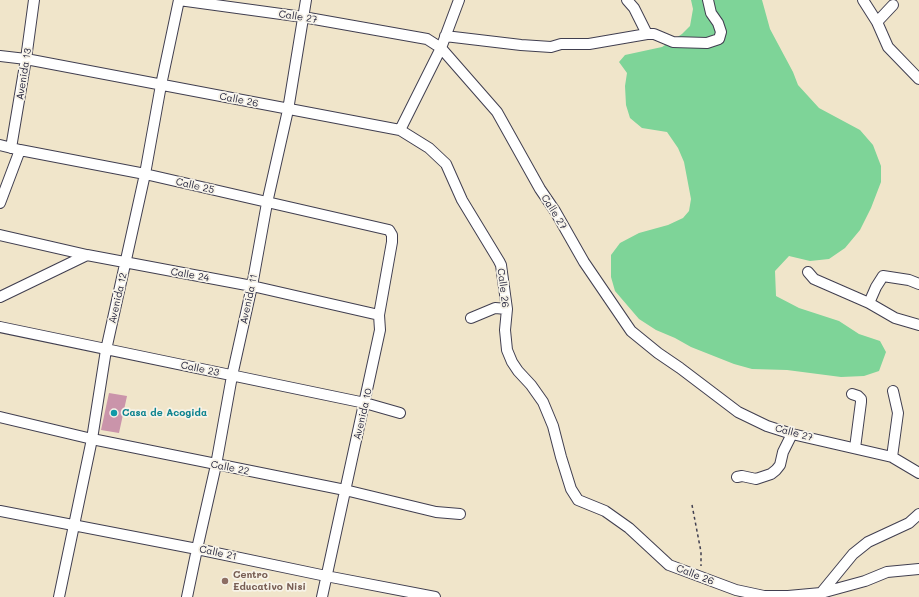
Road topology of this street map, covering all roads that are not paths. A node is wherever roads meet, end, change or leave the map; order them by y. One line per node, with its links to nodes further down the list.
1 (34, 0): 15 (street, Avenida 13)
2 (179, 0): 9 (street, Calle 27); 17 (street, Avenida 12)
3 (306, 0): 9 (street, Avenida 11)
4 (459, 0): 12 (street)
5 (626, 0): 11 (street)
6 (708, 0): 11 (street)
7 (863, 0): 10 (street)
8 (893, 4): 10 (street)
9 (303, 18): 13 (street, Calle 27); 18 (street, Avenida 11)
10 (877, 22): 16 (street)
11 (647, 34): 12 (street)
12 (445, 36): 13 (street)
13 (442, 48): 19 (street); 46 (street, Calle 27)
14 (0, 56): 15 (street, Calle 26)
15 (26, 59): 17 (street, Calle 26); 21 (street, Avenida 13)
16 (919, 79)
17 (161, 85): 18 (street, Calle 26); 22 (street, Avenida 12)
18 (288, 110): 19 (street, Calle 26); 24 (street, Avenida 11)
19 (400, 130): 34 (street, Calle 26)
20 (0, 145): 21 (street, Calle 25)
21 (15, 149): 22 (street, Calle 25); 23 (street, Avenida 13)
22 (145, 174): 24 (street, Calle 25); 28 (street, Avenida 12)
23 (0, 203)
24 (267, 203): 25 (street, Calle 25); 31 (street, Avenida 11)
25 (389, 230): 35 (street, Avenida 10)
26 (0, 235): 27 (street, Calle 24)
27 (87, 255): 28 (street, Calle 24); 32 (street)
28 (126, 263): 31 (street, Calle 24); 39 (street, Avenida 12)
29 (808, 272): 33 (street)
30 (919, 284): 33 (street)
31 (252, 286): 35 (street, Calle 24); 40 (street, Avenida 11)
32 (0, 297)
33 (869, 303): 37 (street)
34 (506, 309): 36 (street); 61 (street, Calle 26)
35 (379, 315): 43 (street, Avenida 10)
36 (471, 318)
37 (919, 325)
38 (0, 327): 39 (street, Calle 23)
39 (106, 350): 40 (street, Calle 23); 47 (street, Avenida 12)
40 (232, 376): 43 (street, Calle 23); 50 (street, Avenida 11)
41 (893, 391): 49 (street)
42 (852, 394): 48 (street)
43 (365, 403): 44 (street, Calle 23); 53 (street, Avenida 10)
44 (400, 413)
45 (0, 417): 47 (street, Calle 22)
46 (792, 434): 48 (street, Calle 27); 52 (street)
47 (92, 439): 50 (street, Calle 22); 57 (street, Avenida 12)
48 (855, 448): 49 (street, Calle 27)
49 (892, 457): 51 (street, Calle 27)
50 (216, 465): 53 (street, Calle 22); 58 (street, Avenida 11)
51 (919, 473)
52 (737, 477)
53 (345, 490): 55 (street, Calle 22); 60 (street, Avenida 10)
54 (0, 511): 57 (street, Calle 21)
55 (460, 514)
56 (919, 514): 61 (street)
57 (74, 525): 58 (street, Calle 21); 62 (street, Avenida 12)
58 (197, 549): 60 (street, Calle 21); 63 (street, Avenida 11)
59 (919, 569): 61 (street, Calle 26)
60 (326, 576): 64 (street, Avenida 10); 65 (street, Calle 21)
61 (821, 593)
62 (59, 597)
63 (188, 597)
64 (322, 597)
65 (435, 597)

